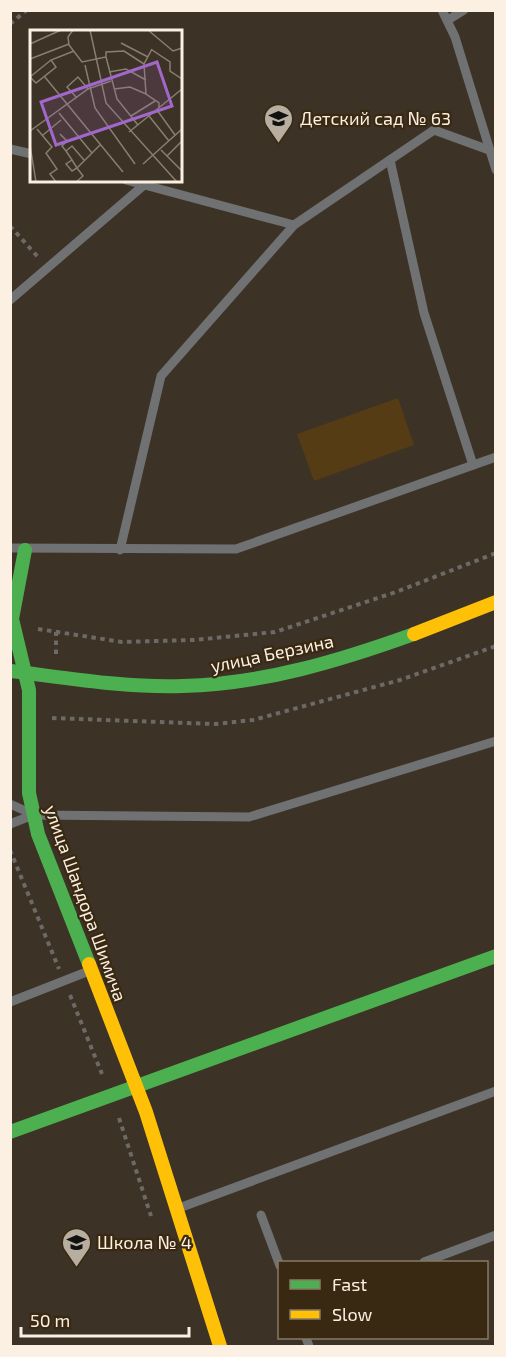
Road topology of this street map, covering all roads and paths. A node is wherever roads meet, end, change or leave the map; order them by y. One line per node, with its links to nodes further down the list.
1 (27, 10): 5 (path)
2 (442, 10): 4 (lane)
3 (464, 10): 4 (lane)
4 (448, 20): 7 (lane)
5 (10, 24)
6 (10, 149): 8 (lane)
7 (489, 150): 9 (lane); 10 (lane)
8 (30, 154)
9 (390, 160): 13 (lane); 18 (lane)
10 (495, 170)
11 (133, 182): 12 (lane)
12 (144, 185): 13 (lane); 15 (lane)
13 (294, 225): 21 (lane)
14 (10, 226): 15 (path)
15 (48, 267): 16 (lane)
16 (10, 300)
17 (495, 457): 18 (lane)
18 (473, 465): 21 (lane)
19 (10, 548): 20 (lane)
20 (26, 550): 21 (lane); 24 (street, улица Шандора Шимича)
21 (120, 550)
22 (495, 554): 24 (path)
23 (495, 602): 26 (street, улица Берзина)
24 (15, 626): 26 (street, улица Шандора Шимича)
25 (10, 671): 26 (street, улица Берзина)
26 (27, 673): 29 (street, улица Шандора Шимича)
27 (495, 741): 29 (lane)
28 (10, 804): 29 (lane)
29 (33, 815): 30 (lane); 33 (street, улица Шандора Шимича)
30 (10, 824)
31 (10, 850): 34 (path)
32 (495, 956): 36 (street)
33 (90, 970): 34 (lane); 36 (street, улица Шандора Шимича)
34 (64, 981): 35 (lane); 38 (path)
35 (10, 1002)
36 (136, 1087): 38 (street); 40 (street, улица Шандора Шимича)
37 (495, 1091): 40 (lane)
38 (111, 1095): 39 (street); 40 (path)
39 (10, 1132)
40 (177, 1208): 45 (street, улица Шандора Шимича)
41 (261, 1215): 44 (lane)
42 (495, 1235): 43 (lane)
43 (429, 1261)
44 (278, 1263)
45 (220, 1347)

